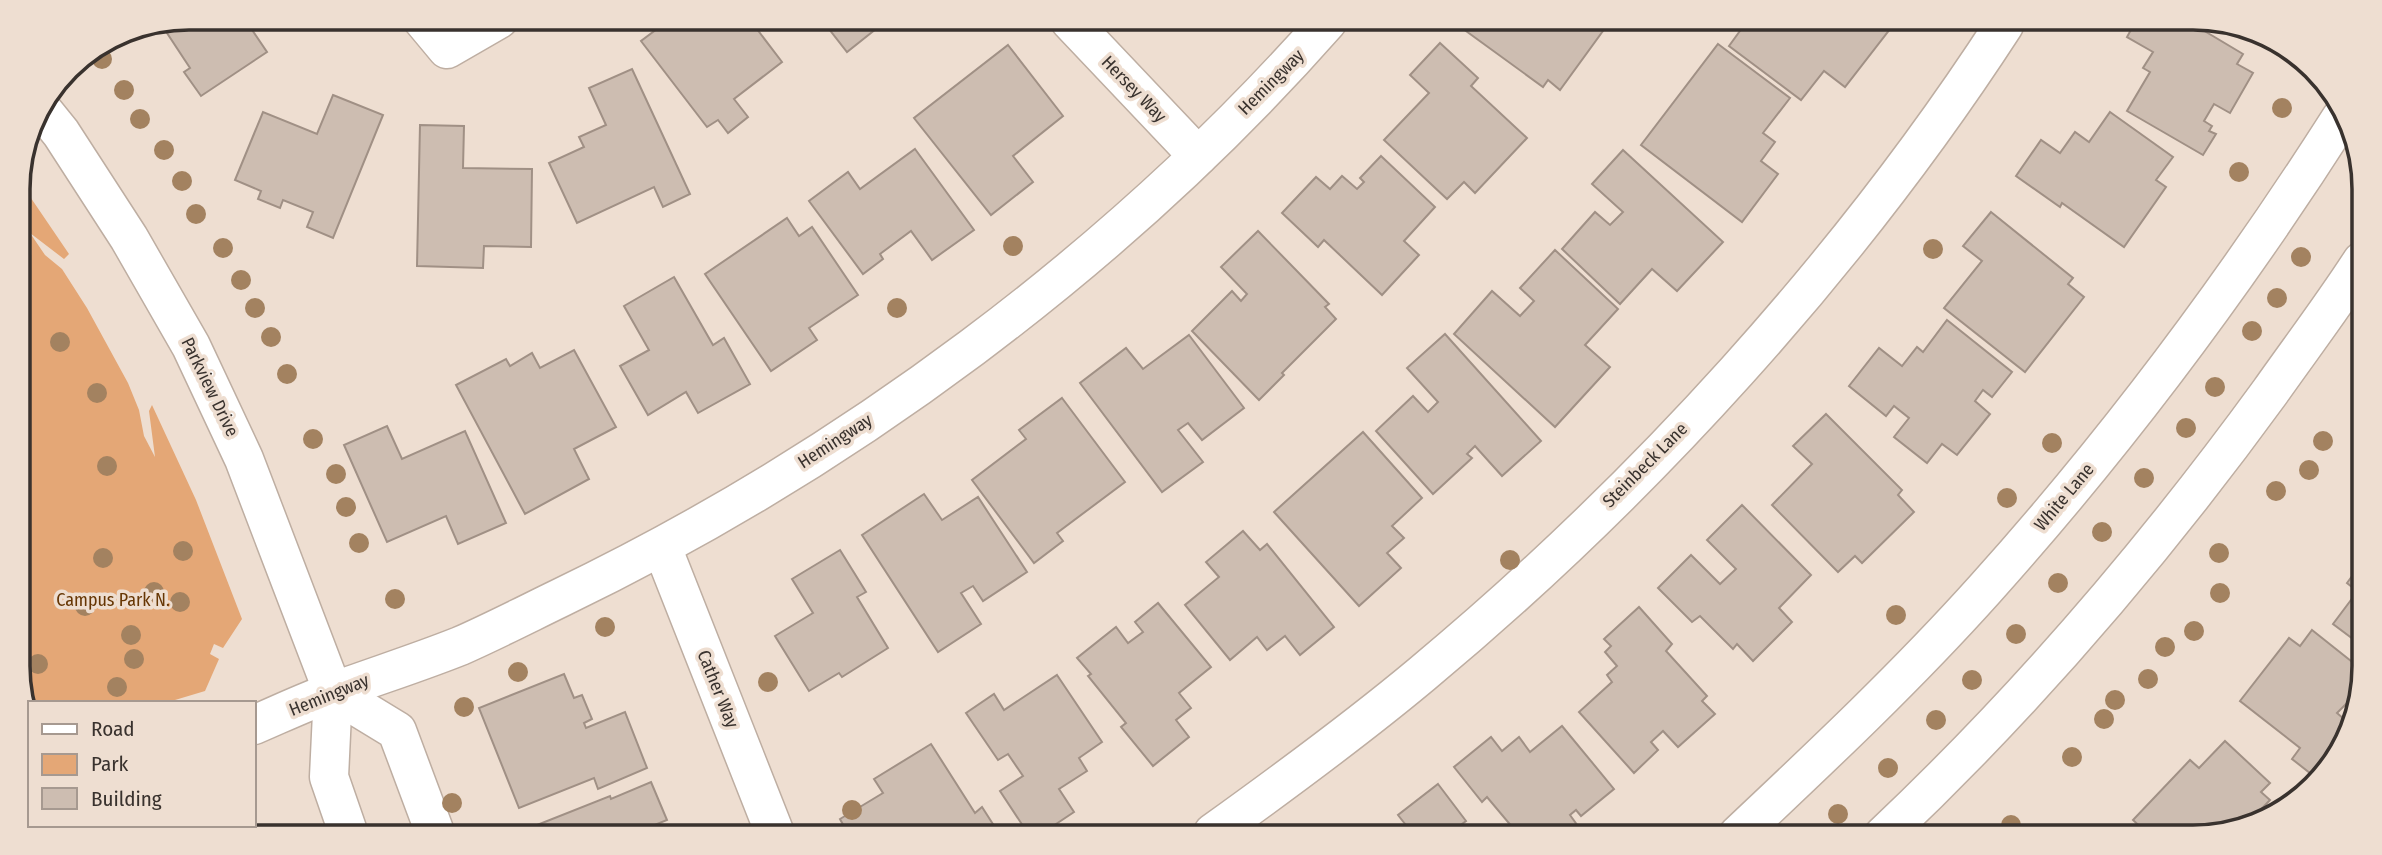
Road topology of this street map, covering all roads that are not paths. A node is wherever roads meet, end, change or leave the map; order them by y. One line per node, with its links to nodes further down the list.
1 (431, 30): 2 (street)
2 (480, 30)
3 (1079, 30): 8 (street, Hersey Way)
4 (1320, 30): 8 (street, Hemingway)
5 (2001, 30): 16 (street, Steinbeck Lane)
6 (48, 116): 11 (street, Parkview Drive)
7 (2338, 123): 17 (street, White Lane)
8 (1198, 156): 10 (street, Hemingway)
9 (2352, 275): 18 (street)
10 (662, 547): 11 (street, Hemingway); 15 (street, Cather Way)
11 (333, 692): 12 (street, Hemingway); 13 (street, Parkview Drive); 14 (street)
12 (256, 724)
13 (345, 825)
14 (432, 825)
15 (772, 825)
16 (1224, 825)
17 (1749, 825)
18 (1895, 825)

